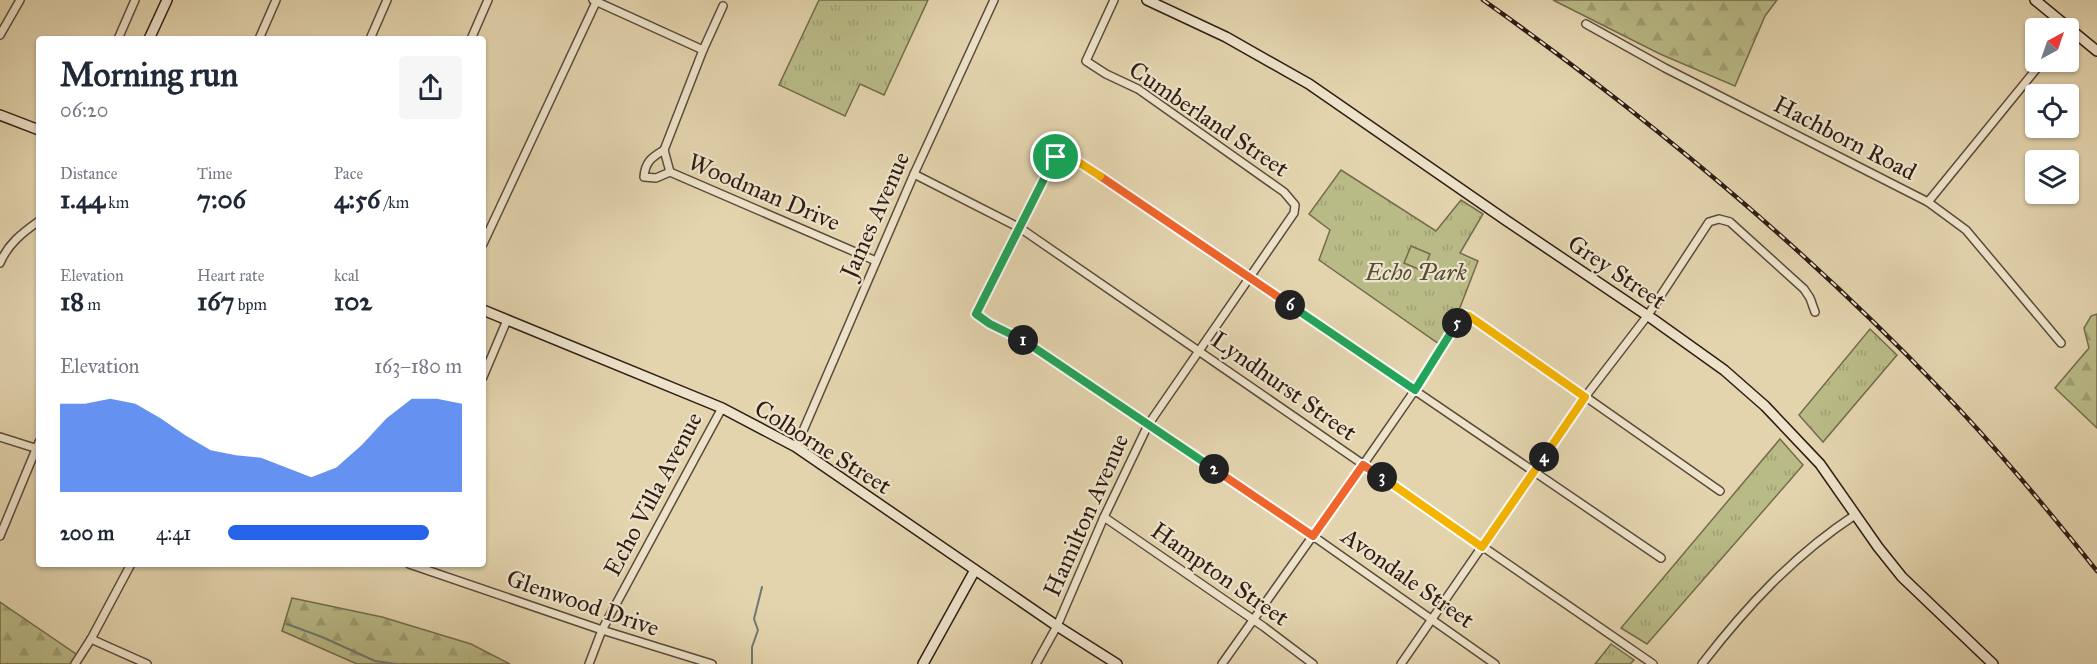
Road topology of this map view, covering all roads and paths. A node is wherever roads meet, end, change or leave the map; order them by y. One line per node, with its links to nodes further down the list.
1 (20, 0): 15 (street)
2 (135, 0): 16 (street)
3 (167, 0): 17 (street)
4 (276, 0): 18 (street)
5 (387, 0): 19 (street)
6 (488, 0): 20 (street)
7 (596, 0): 22 (street); 34 (street)
8 (994, 0): 29 (street, James Avenue)
9 (1114, 0): 31 (street, Cumberland Street)
10 (1147, 0): 40 (street, Grey Street)
11 (2035, 0): 13 (street)
12 (723, 6): 22 (street, Woodman Drive)
13 (2057, 18)
14 (1586, 24): 30 (street, Hachborn Road)
15 (0, 35)
16 (119, 36)
17 (151, 36)
18 (260, 36)
19 (371, 36)
20 (472, 36)
21 (2079, 36): 23 (street)
22 (703, 50): 27 (street, Woodman Drive)
23 (2097, 51)
24 (2034, 72): 30 (street, Hachborn Road)
25 (0, 115): 26 (street)
26 (36, 129)
27 (664, 150): 28 (street, Woodman Drive); 28 (street, Woodman Drive)
28 (670, 172): 35 (street, Woodman Drive)
29 (914, 174): 33 (street, Lyndhurst Street); 35 (street, James Avenue)
30 (1928, 202): 42 (street)
31 (1294, 213): 37 (street, Hamilton Avenue)
32 (36, 223): 36 (street)
33 (1020, 228): 37 (street); 43 (street, Lyndhurst Street); 48 (street, Avondale Street)
34 (486, 238)
35 (876, 261): 51 (street, James Avenue)
36 (0, 263)
37 (1249, 276): 43 (street, Hamilton Avenue); 45 (street)
38 (486, 311): 41 (street, Colborne Street)
39 (1815, 312): 40 (street)
40 (1648, 315): 46 (street); 56 (street, Grey Street)
41 (507, 320): 44 (street); 47 (street, Colborne Street)
42 (2061, 343)
43 (1198, 351): 48 (street, Hamilton Avenue); 53 (street, Lyndhurst Street)
44 (486, 370)
45 (1415, 390): 46 (street); 53 (street); 54 (street)
46 (1585, 397): 54 (street); 55 (street)
47 (722, 408): 51 (street, Colborne Street); 68 (street, Echo Villa Avenue)
48 (1148, 425): 57 (street, Hamilton Avenue); 59 (street, Avondale Street)
49 (0, 437): 50 (street)
50 (36, 446)
51 (796, 447): 64 (street, Colborne Street)
52 (36, 452): 58 (street)
53 (1363, 465): 59 (street); 60 (street, Lyndhurst Street)
54 (1534, 473): 60 (street); 61 (street)
55 (1720, 491)
56 (1855, 515): 82 (street); 83 (street, Grey Street)
57 (1104, 517): 66 (street, Hampton Street); 67 (street, Hamilton Avenue)
58 (0, 536)
59 (1313, 536): 65 (street, Avondale Street); 66 (street)
60 (1482, 547): 65 (street); 81 (street, Lyndhurst Street)
61 (1661, 558)
62 (129, 567): 69 (street)
63 (418, 567): 68 (street, Glenwood Drive)
64 (975, 570): 67 (street, Colborne Street); 74 (street)
65 (1432, 618): 79 (street); 80 (street, Avondale Street)
66 (1252, 619): 77 (street); 78 (street, Hampton Street)
67 (1057, 626): 75 (street, Hamilton Avenue); 76 (street, Colborne Street)
68 (602, 630): 72 (street, Echo Villa Avenue); 73 (street, Glenwood Drive)
69 (91, 639): 70 (street); 71 (street)
70 (75, 664)
71 (147, 664)
72 (589, 664)
73 (712, 664)
74 (923, 664)
75 (1036, 664)
76 (1117, 664)
77 (1222, 664)
78 (1312, 664)
79 (1401, 664)
80 (1495, 664)
81 (1653, 664)
82 (1702, 664)
83 (1993, 664)

